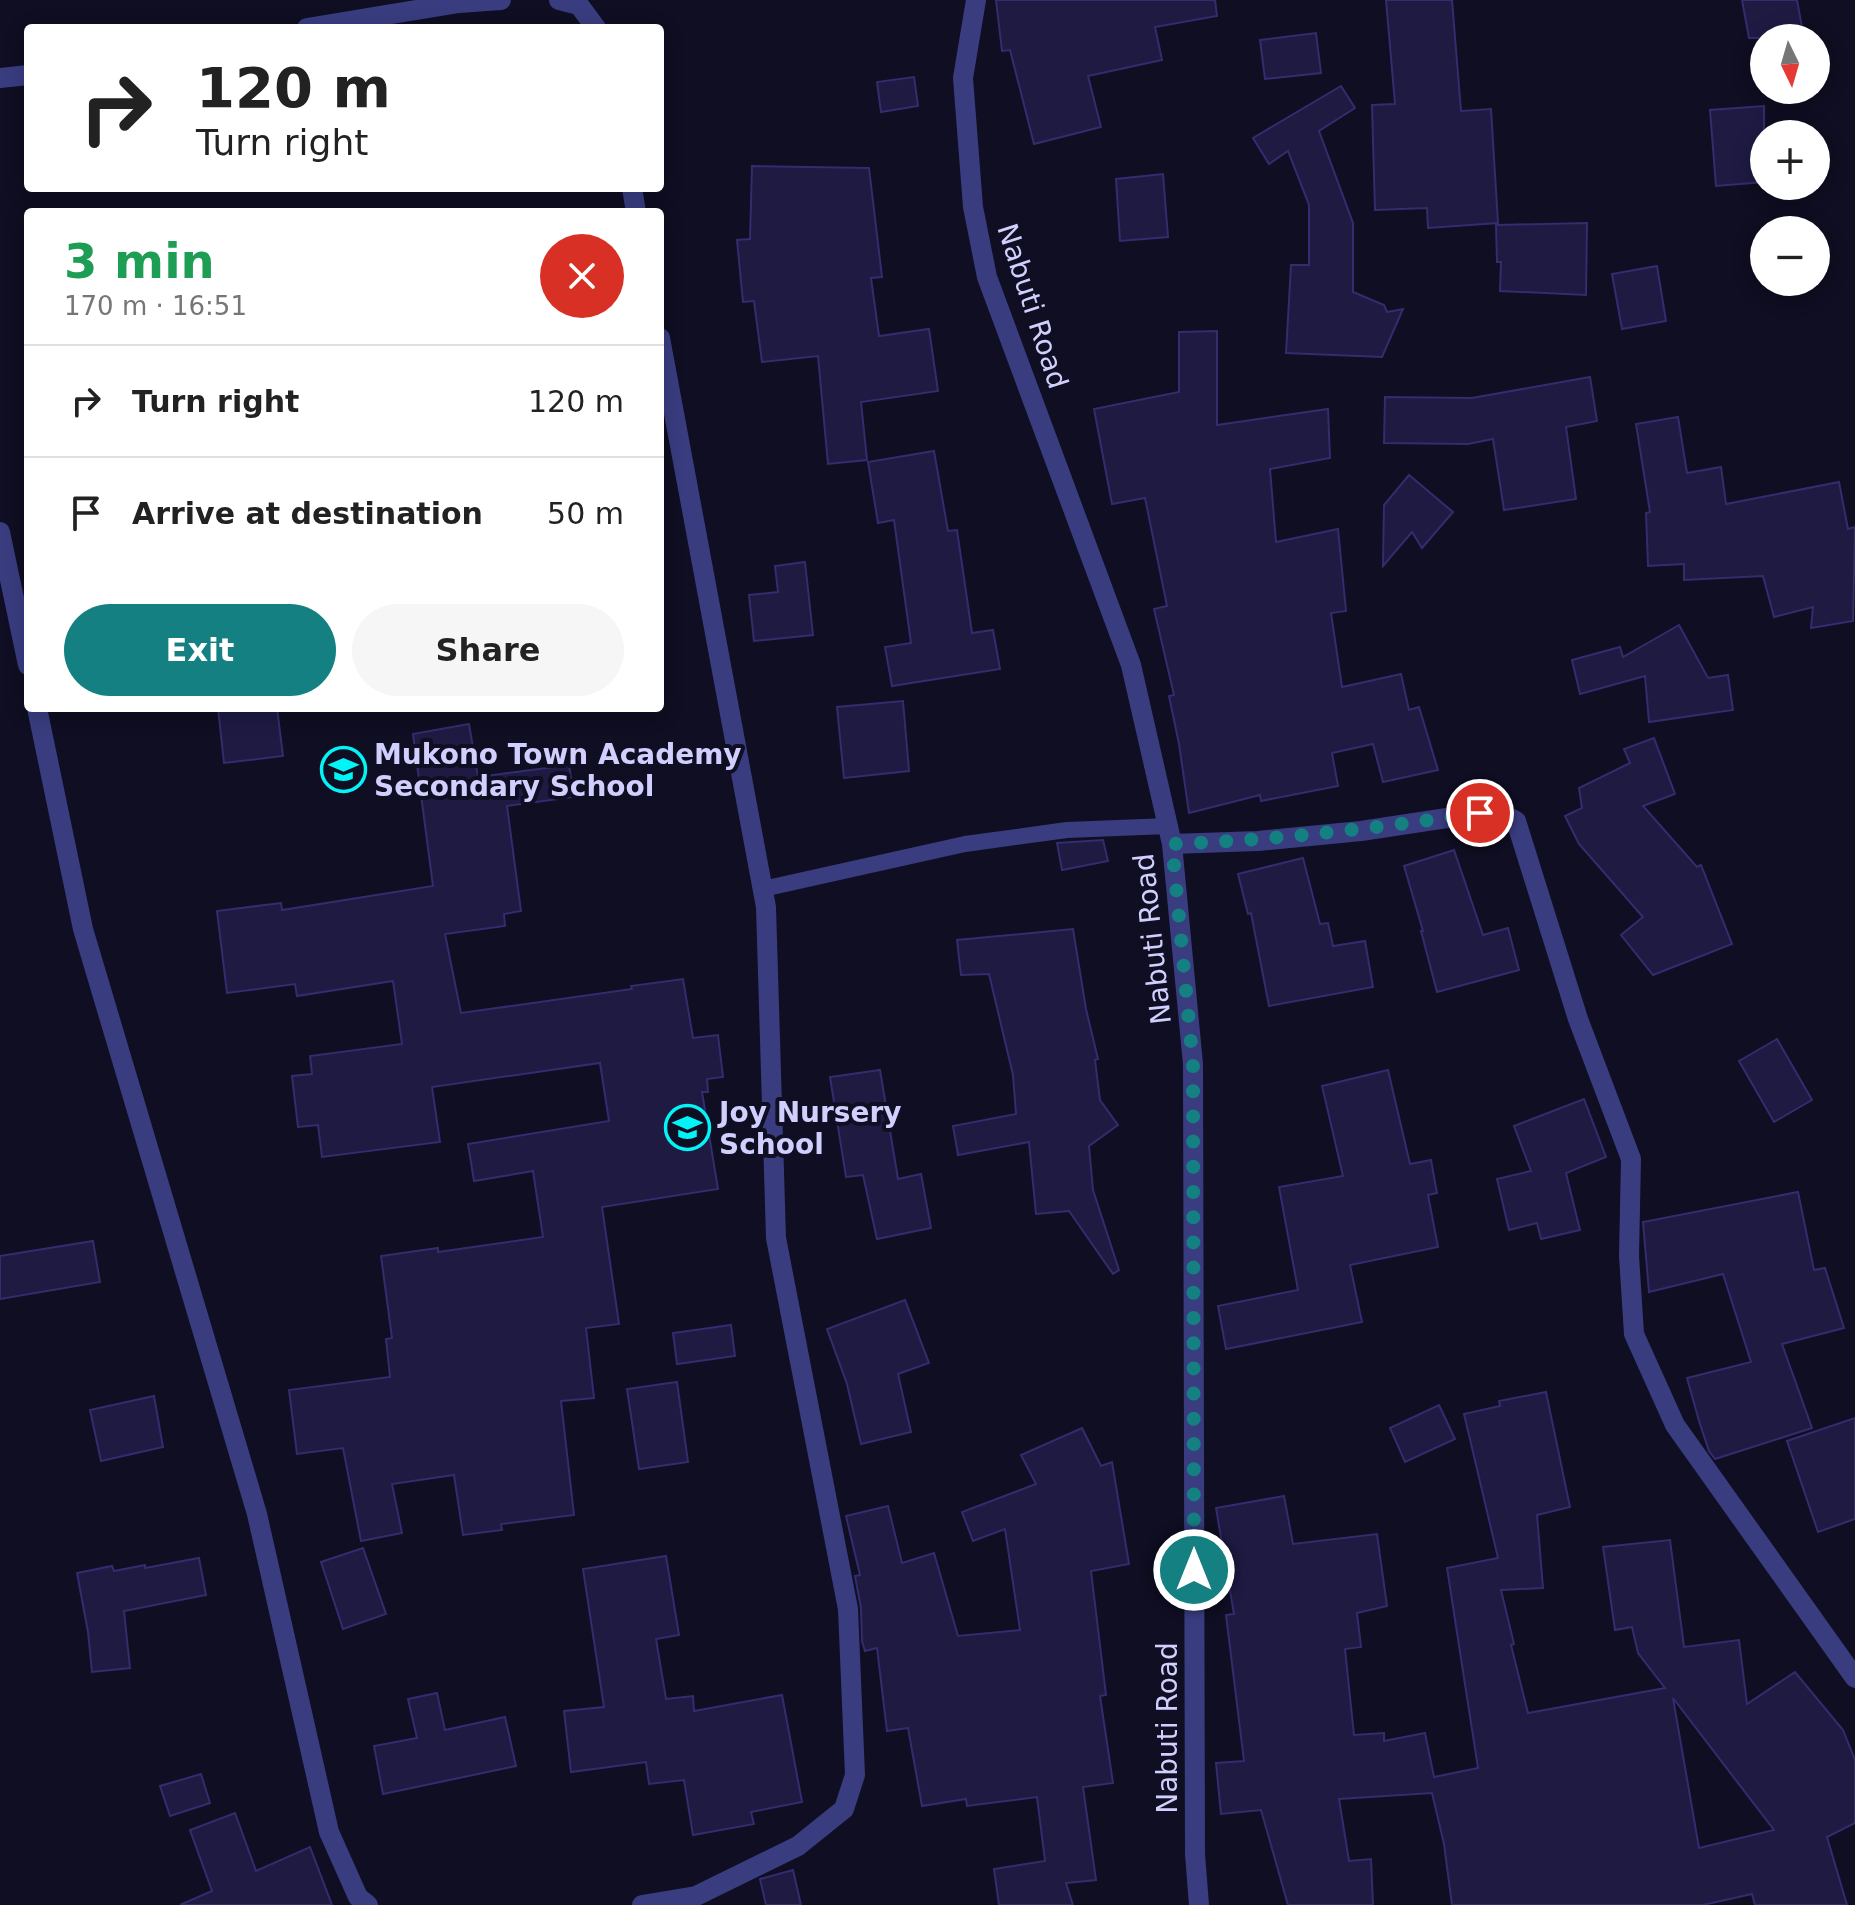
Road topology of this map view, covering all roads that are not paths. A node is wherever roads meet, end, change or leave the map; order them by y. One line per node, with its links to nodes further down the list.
1 (501, 0): 4 (street)
2 (559, 0): 6 (street)
3 (976, 0): 13 (street, Nabuti Road)
4 (362, 9): 5 (street)
5 (319, 24)
6 (593, 24)
7 (24, 75): 8 (street)
8 (0, 78)
9 (664, 359): 14 (street)
10 (0, 532): 11 (street)
11 (24, 646)
12 (38, 712): 16 (street)
13 (1170, 835): 14 (lane); 15 (street); 18 (street, Nabuti Road)
14 (763, 889): 17 (street)
15 (1855, 1678)
16 (368, 1905)
17 (642, 1905)
18 (1199, 1905)

